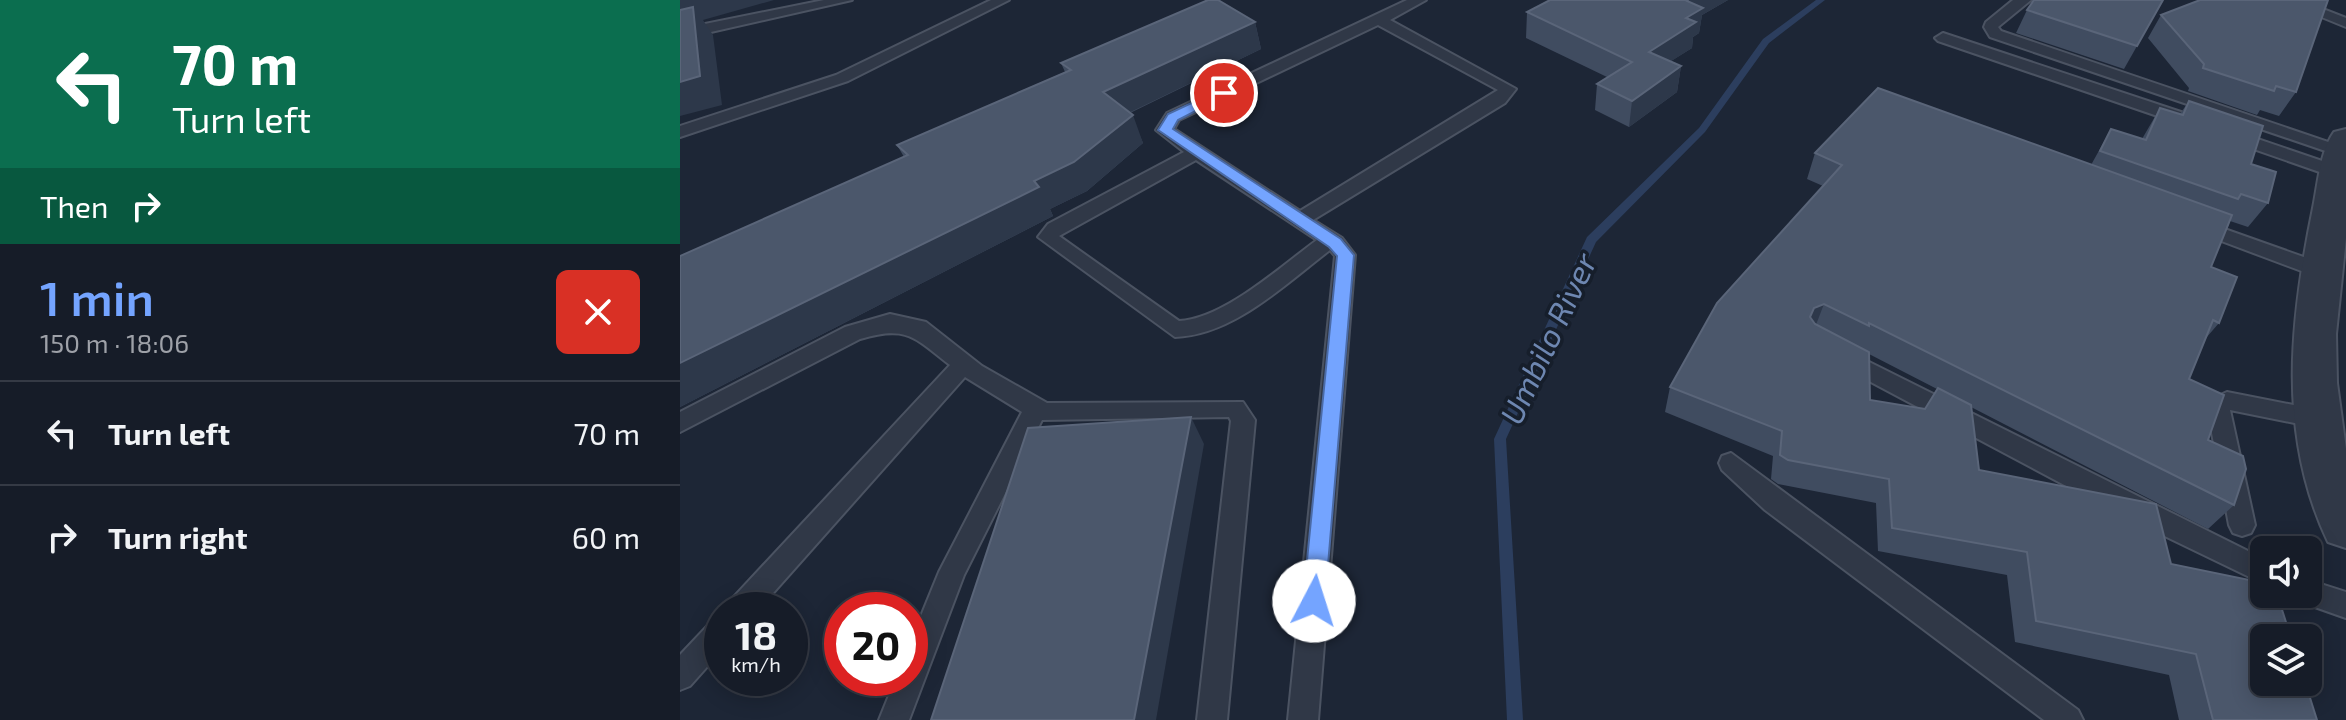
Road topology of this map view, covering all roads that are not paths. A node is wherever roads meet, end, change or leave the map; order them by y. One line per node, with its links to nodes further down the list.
1 (845, 0): 8 (lane)
2 (1002, 0): 10 (lane)
3 (1419, 0): 6 (lane)
4 (2024, 0): 12 (lane)
5 (2287, 0): 7 (lane)
6 (1379, 20): 11 (lane); 14 (lane)
7 (2346, 23)
8 (680, 34)
9 (1943, 38): 12 (lane)
10 (680, 132)
11 (1196, 153): 14 (lane); 15 (lane)
12 (2343, 155): 16 (street)
13 (2177, 218): 16 (lane)
14 (1299, 220): 15 (lane)
15 (1330, 240): 33 (lane)
16 (2322, 271): 21 (street)
17 (1827, 348): 25 (lane)
18 (964, 364): 19 (lane); 20 (lane); 26 (lane)
19 (1036, 408): 31 (lane); 32 (lane)
20 (680, 423)
21 (2329, 450): 23 (lane); 24 (street)
22 (1731, 463): 34 (lane)
23 (2242, 525)
24 (2346, 526)
25 (2250, 565)
26 (756, 592)
27 (2322, 597): 28 (lane)
28 (2346, 605)
29 (704, 650): 30 (lane)
30 (680, 676)
31 (894, 720)
32 (1212, 720)
33 (1303, 720)
34 (2068, 720)

